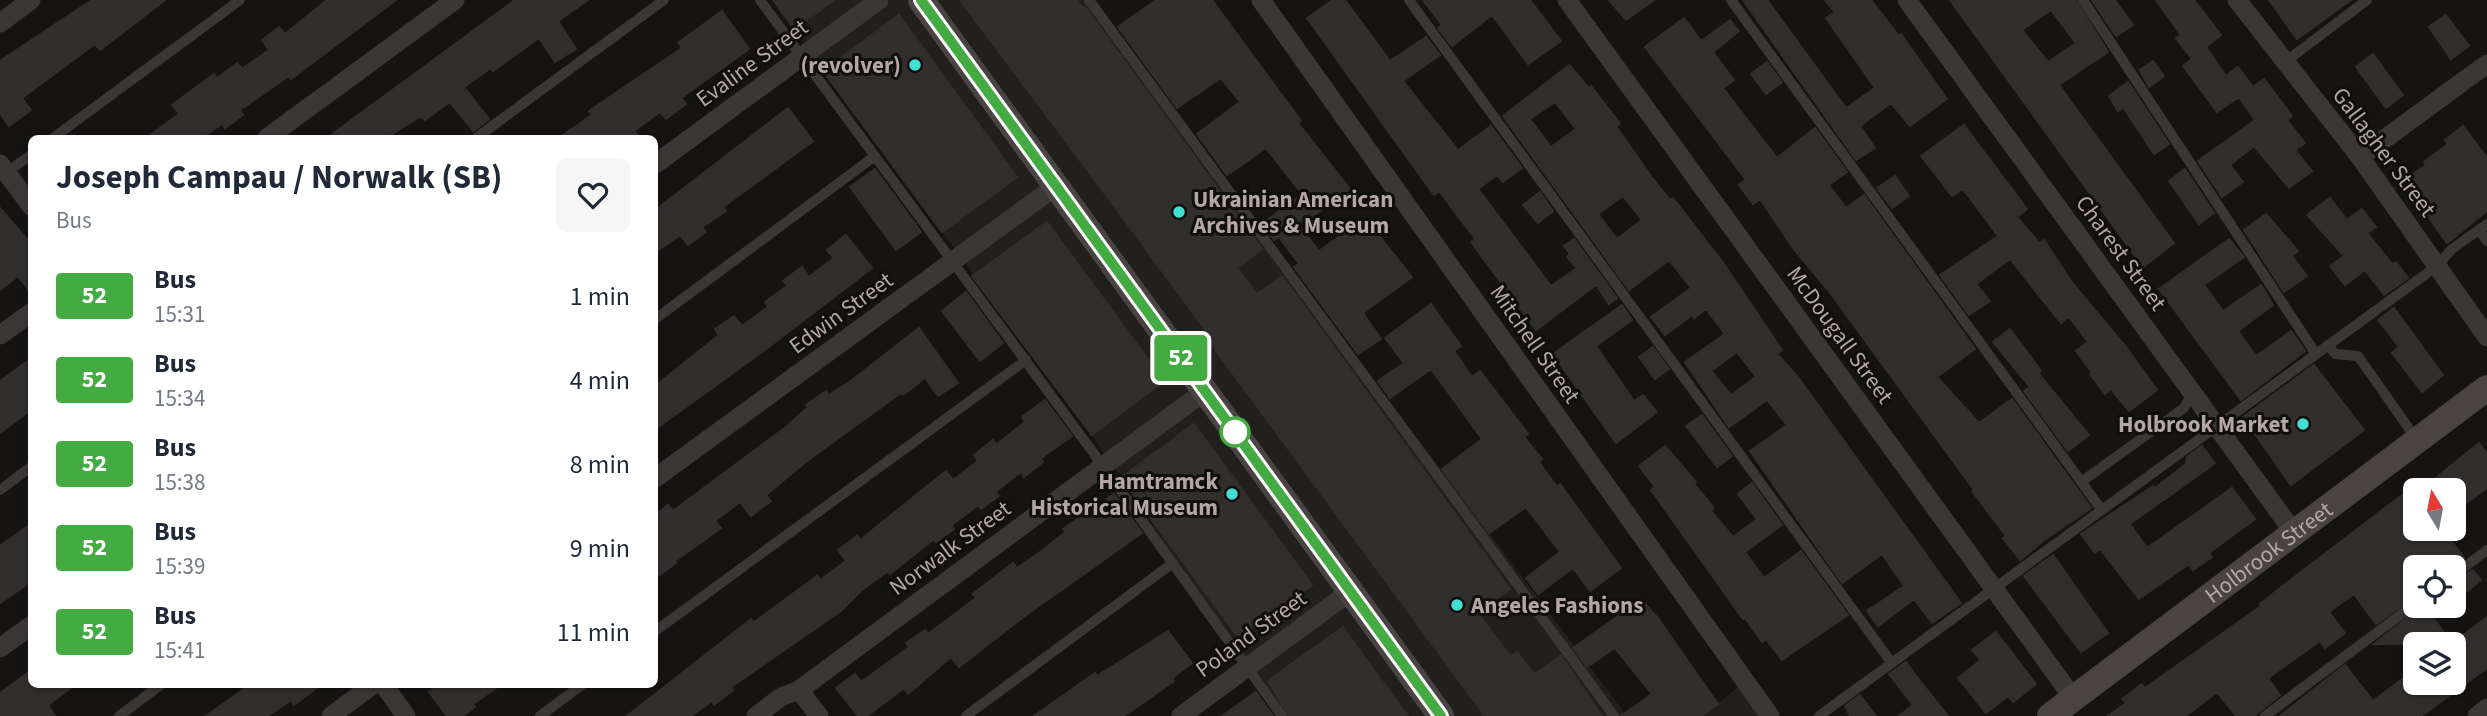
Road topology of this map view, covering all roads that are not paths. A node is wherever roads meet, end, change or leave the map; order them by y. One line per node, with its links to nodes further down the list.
1 (31, 0): 17 (street)
2 (240, 0): 21 (lane)
3 (455, 0): 22 (street)
4 (664, 0): 23 (lane)
5 (760, 0): 18 (lane)
6 (879, 0): 18 (street, Evaline Street)
7 (921, 0): 29 (street)
8 (1261, 0): 83 (street, Mitchell Street)
9 (1409, 0): 63 (lane)
10 (1567, 0): 57 (street, McDougall Street)
11 (1731, 0): 50 (lane)
12 (1907, 0): 44 (street, Charest Street)
13 (2083, 0): 40 (lane)
14 (2237, 0): 19 (street, Gallagher Street)
15 (2367, 0): 19 (lane)
16 (1092, 1): 82 (lane)
17 (0, 23)
18 (801, 58): 25 (lane); 27 (street, Evaline Street)
19 (2285, 62): 26 (street, Gallagher Street)
20 (2487, 64): 26 (street)
21 (57, 135)
22 (271, 135)
23 (480, 135)
24 (28, 156): 28 (lane)
25 (875, 156): 33 (lane); 36 (lane)
26 (2360, 158): 34 (street, Gallagher Street)
27 (658, 163)
28 (2, 172): 30 (street)
29 (1056, 186): 33 (street, Edwin Street); 43 (street)
30 (28, 202)
31 (2483, 227): 32 (lane); 34 (lane)
32 (2487, 241)
33 (953, 261): 41 (lane); 49 (street, Edwin Street)
34 (2437, 266): 38 (street, Gallagher Street); 39 (lane)
35 (28, 315): 37 (street)
36 (658, 317)
37 (0, 335)
38 (2487, 337)
39 (2328, 345): 40 (lane); 46 (lane)
40 (2316, 354): 45 (lane)
41 (1026, 360): 47 (lane); 61 (lane)
42 (2487, 388): 46 (street, Holbrook Street)
43 (1205, 391): 47 (street, Norwalk Street); 58 (street)
44 (2192, 393): 45 (street, Charest Street); 50 (lane)
45 (2216, 426): 52 (lane); 53 (street, Charest Street)
46 (2418, 441): 53 (street, Holbrook Street)
47 (1103, 466): 55 (lane); 69 (street, Norwalk Street)
48 (28, 469): 51 (lane)
49 (658, 476)
50 (2081, 482): 52 (lane)
51 (0, 490)
52 (2101, 509): 57 (lane)
53 (2295, 534): 70 (street, Holbrook Street)
54 (2487, 550): 56 (lane)
55 (1173, 563): 64 (lane); 78 (lane)
56 (2466, 566)
57 (1993, 588): 63 (lane); 70 (street, McDougall Street)
58 (1351, 591): 64 (street, Poland Street); 81 (street)
59 (2403, 613): 86 (lane)
60 (28, 628): 62 (street)
61 (658, 629)
62 (0, 648)
63 (1891, 663): 84 (lane)
64 (1247, 667): 79 (street, Poland Street); 80 (lane)
65 (157, 688): 72 (lane)
66 (369, 688): 73 (street)
67 (386, 688): 74 (street)
68 (578, 688): 75 (lane)
69 (799, 690): 76 (street, Norwalk Street); 77 (street)
70 (2074, 698): 85 (street, Holbrook Street)
71 (2487, 709): 87 (street)
72 (119, 716)
73 (331, 716)
74 (406, 716)
75 (540, 716)
76 (756, 716)
77 (819, 716)
78 (966, 716)
79 (1181, 716)
80 (1282, 716)
81 (1441, 716)
82 (1614, 716)
83 (1770, 716)
84 (1819, 716)
85 (2050, 716)
86 (2264, 716)
87 (2477, 716)

